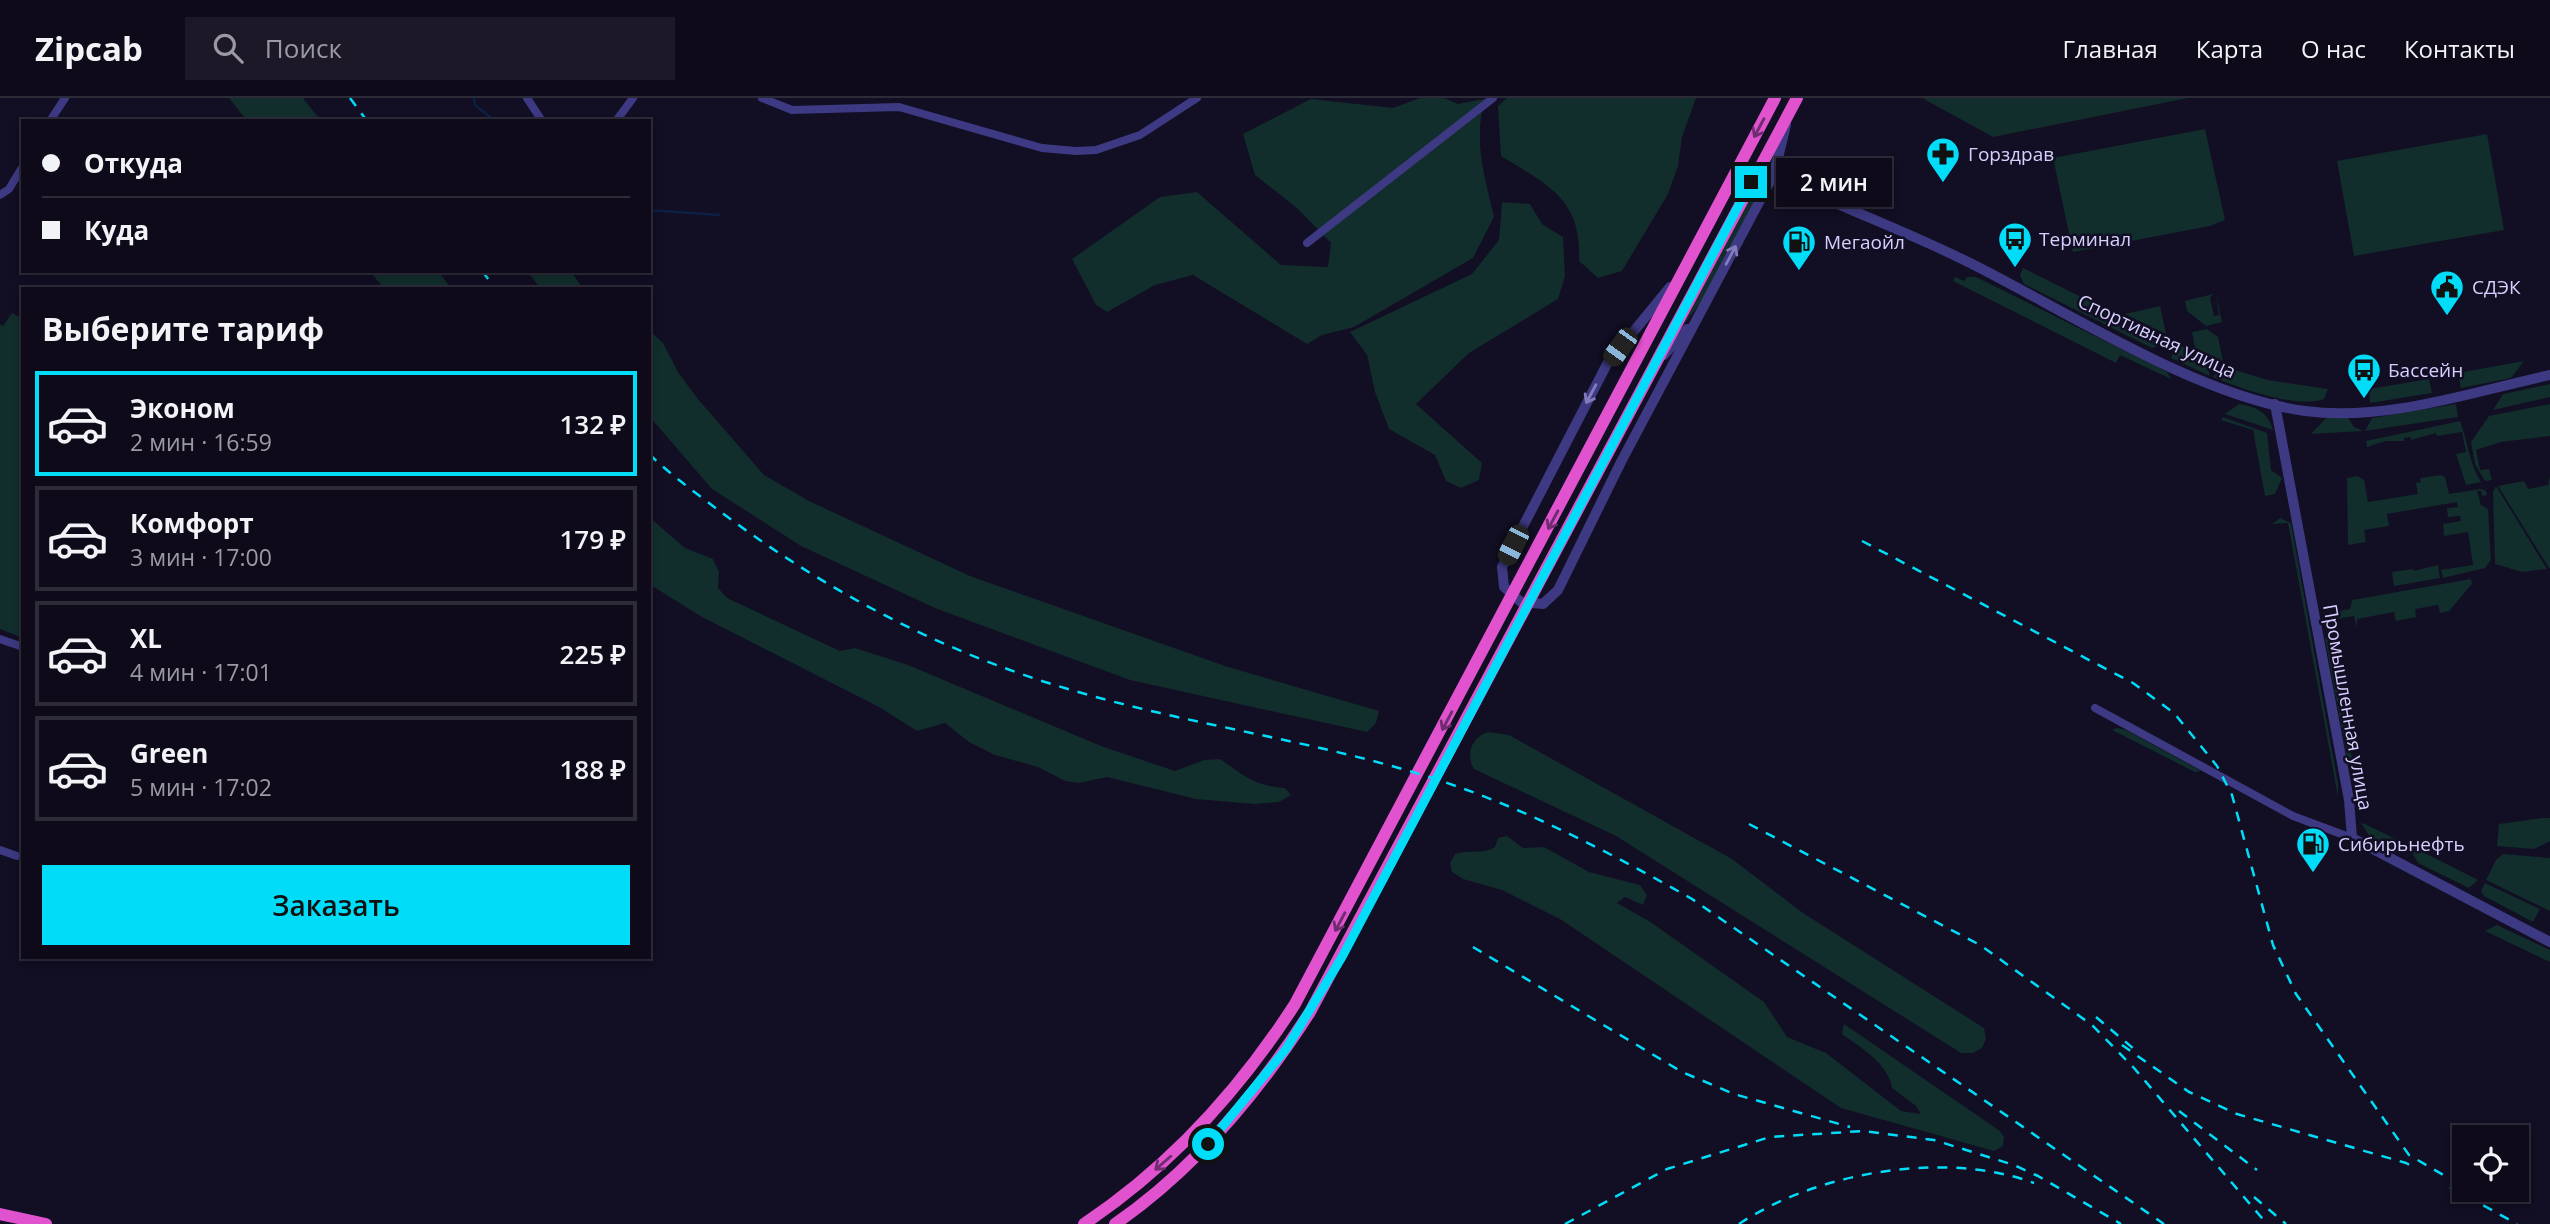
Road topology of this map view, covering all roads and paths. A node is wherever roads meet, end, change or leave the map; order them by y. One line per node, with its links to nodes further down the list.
1 (65, 98): 10 (street)
2 (527, 98): 11 (street)
3 (633, 98): 12 (street)
4 (762, 98): 5 (street)
5 (1198, 98)
6 (1493, 98): 17 (street)
7 (1775, 98): 16 (highway, one-way to 16)
8 (1797, 98): 9 (highway)
9 (1790, 111): 14 (street); 19 (highway)
10 (52, 119)
11 (541, 119)
12 (617, 119)
13 (21, 169): 15 (street)
14 (1774, 174): 18 (street, one-way to 14); 21 (street, Спортивная улица)
15 (0, 195)
16 (1701, 239): 18 (street, one-way to 18); 31 (highway, one-way to 31)
17 (1307, 243)
18 (1699, 315): 19 (street)
19 (1653, 368): 32 (highway)
20 (2550, 375): 21 (street, Спортивная улица)
21 (2275, 404): 25 (street, Промышленная улица)
22 (0, 639): 23 (street)
23 (21, 646)
24 (2095, 708): 25 (street)
25 (2352, 838): 28 (street, Промышленная улица)
26 (0, 850): 27 (street)
27 (17, 856)
28 (2550, 942)
29 (0, 1214): 30 (highway)
30 (46, 1224)
31 (1084, 1224)
32 (1115, 1224)

